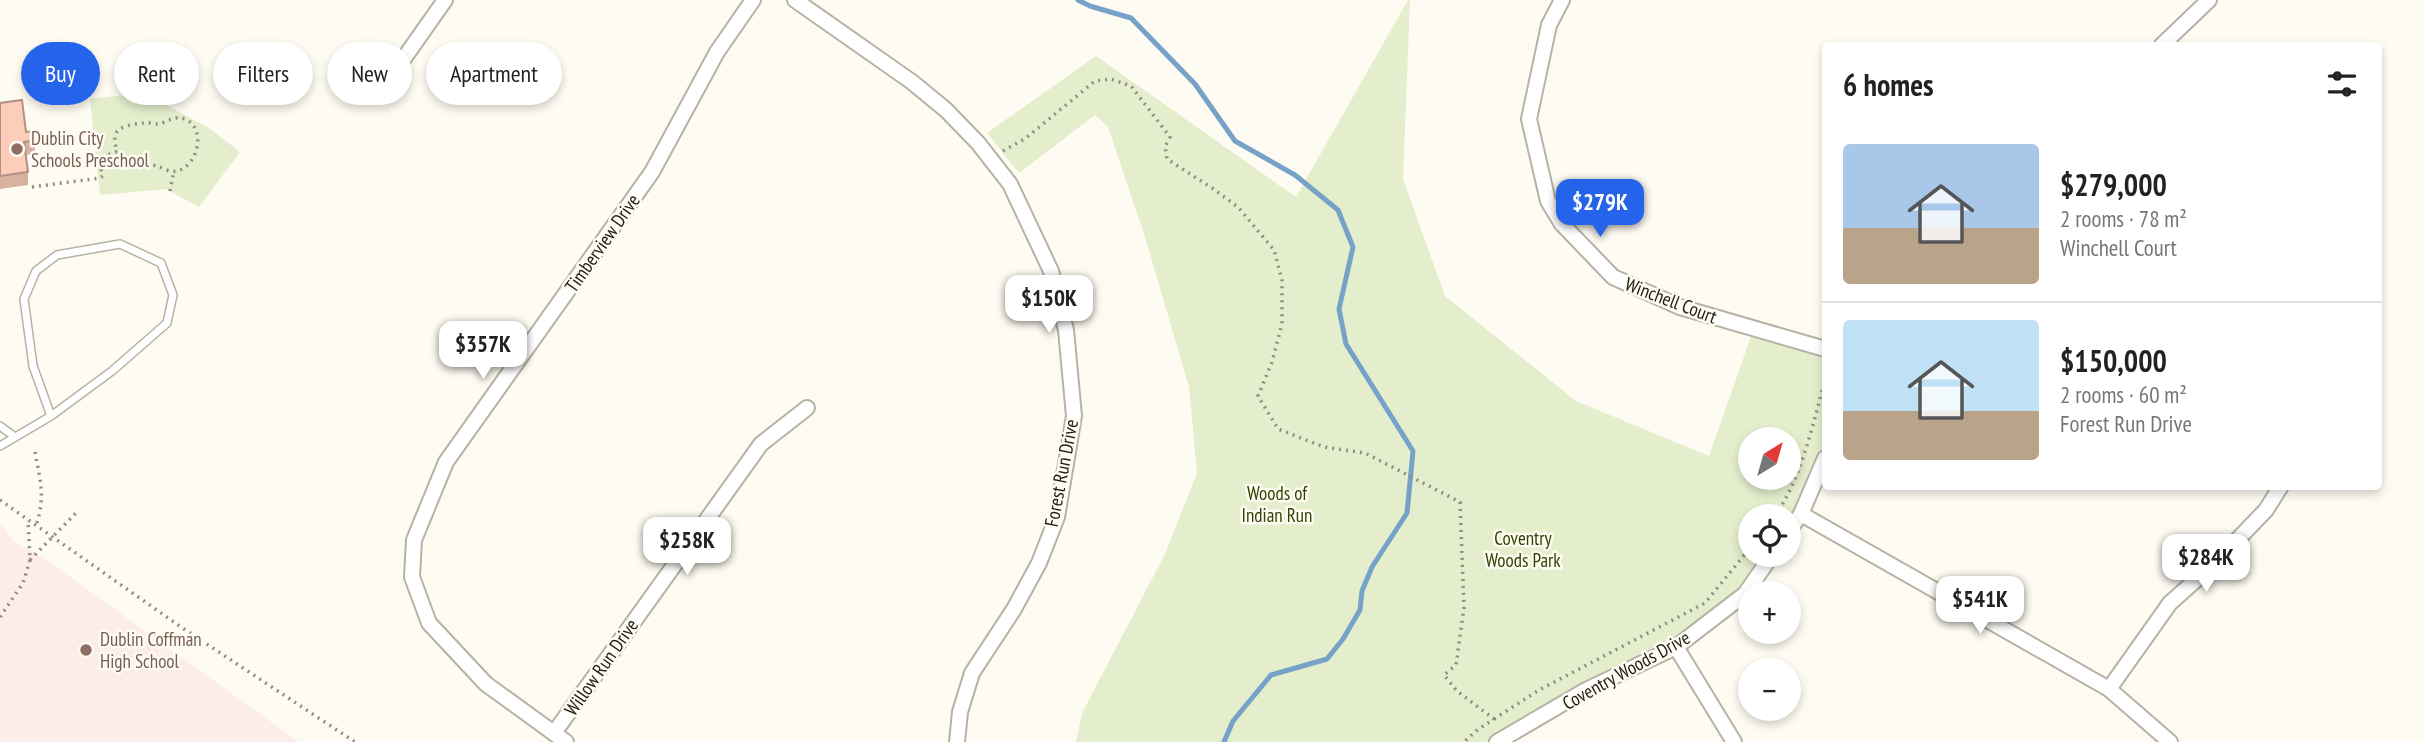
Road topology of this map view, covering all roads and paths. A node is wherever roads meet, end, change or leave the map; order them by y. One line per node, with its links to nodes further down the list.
1 (445, 0): 7 (street)
2 (753, 0): 37 (street, Timberview Drive)
3 (795, 0): 9 (street, Forest Run Drive)
4 (1562, 0): 13 (street, Winchell Court)
5 (2209, 0): 6 (street)
6 (2165, 42)
7 (412, 47)
8 (116, 152): 10 (path); 10 (path); 11 (path)
9 (990, 159): 36 (path); 39 (street, Forest Run Drive)
10 (174, 171): 12 (path)
11 (32, 187)
12 (170, 191)
13 (1822, 348)
14 (1822, 391): 24 (path)
15 (807, 408): 37 (street, Willow Run Drive)
16 (51, 416): 16 (lane); 18 (lane)
17 (0, 426): 18 (lane)
18 (15, 437): 19 (lane)
19 (0, 446)
20 (35, 452): 28 (path)
21 (1822, 465): 26 (street)
22 (2278, 490): 35 (street)
23 (0, 500): 27 (path)
24 (1783, 504)
25 (78, 511): 29 (path)
26 (1801, 514): 35 (street)
27 (29, 520): 28 (path); 30 (path)
28 (36, 525): 29 (path)
29 (52, 537): 30 (path); 38 (path)
30 (30, 560): 33 (path)
31 (1738, 563): 36 (path)
32 (1764, 567): 34 (street, Coventry Woods Drive)
33 (0, 617)
34 (1676, 647): 41 (street, Coventry Woods Drive); 42 (street)
35 (2109, 689): 43 (street)
36 (1494, 719): 40 (path)
37 (560, 738)
38 (355, 742)
39 (957, 742)
40 (1464, 742)
41 (1497, 742)
42 (1734, 742)
43 (2170, 742)

